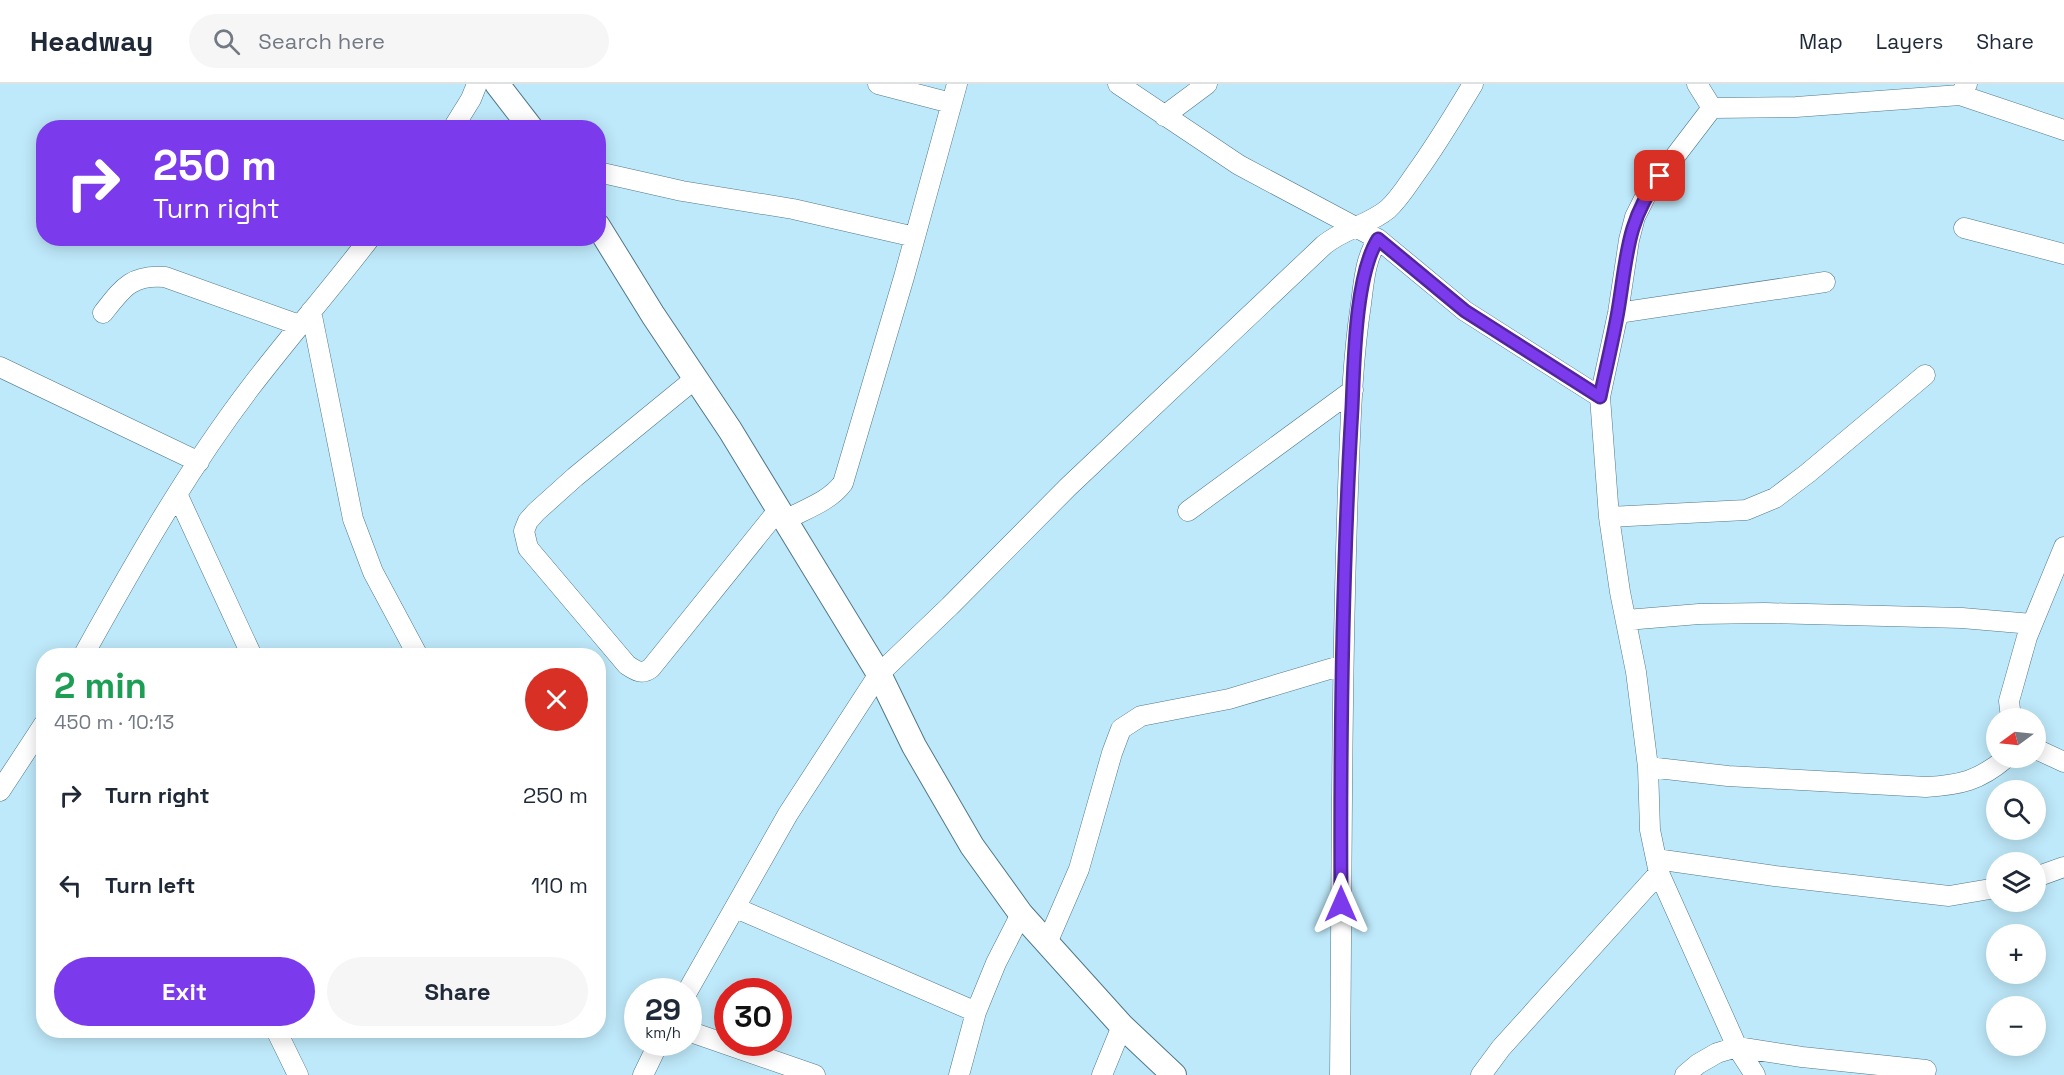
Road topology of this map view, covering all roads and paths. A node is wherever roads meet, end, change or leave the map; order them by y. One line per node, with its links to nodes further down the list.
1 (477, 84): 12 (street)
2 (497, 84): 13 (street)
3 (878, 84): 9 (street)
4 (1118, 84): 11 (street)
5 (1207, 84): 11 (street)
6 (1473, 84): 16 (street)
7 (1697, 84): 10 (street)
8 (1963, 90): 10 (street); 14 (street)
9 (954, 93): 18 (street)
10 (1712, 108): 25 (street)
11 (1164, 116): 16 (street)
12 (458, 120)
13 (525, 120)
14 (2064, 130)
15 (606, 174): 18 (street)
16 (1358, 227): 20 (street); 44 (street)
17 (1964, 228): 22 (street)
18 (915, 237): 35 (street)
19 (606, 239): 29 (street)
20 (1378, 239): 30 (street); 31 (street)
21 (364, 246): 26 (street)
22 (2064, 254)
23 (1825, 282): 25 (street)
24 (103, 313): 26 (street)
25 (1618, 313): 31 (street)
26 (305, 319): 32 (street); 42 (street)
27 (0, 367): 32 (street)
28 (1925, 375): 36 (street)
29 (696, 378): 35 (street); 35 (street)
30 (1353, 390): 34 (street); 43 (street)
31 (1600, 397): 36 (street)
32 (199, 462): 33 (street)
33 (178, 495): 40 (street); 41 (street)
34 (1188, 511)
35 (782, 515): 44 (street)
36 (1609, 517): 38 (street)
37 (2064, 547): 39 (street)
38 (1626, 620): 39 (street); 49 (street)
39 (2032, 624): 45 (street)
40 (88, 648)
41 (248, 648)
42 (414, 648)
43 (1343, 665): 58 (street); 73 (street)
44 (879, 674): 56 (street); 57 (street)
45 (2010, 708)
46 (36, 736): 51 (street)
47 (2046, 754): 48 (street)
48 (2064, 762)
49 (1648, 767): 50 (street); 52 (street)
50 (1992, 768)
51 (0, 791)
52 (1658, 866): 55 (street); 64 (street); 74 (street)
53 (2064, 867): 54 (street)
54 (2046, 873)
55 (1986, 890)
56 (736, 908): 59 (street); 60 (street)
57 (1021, 914): 58 (street); 60 (street)
58 (1047, 943): 61 (street)
59 (695, 978)
60 (976, 1012): 71 (street)
61 (1122, 1026): 67 (street); 72 (street)
62 (702, 1036): 70 (street)
63 (280, 1038): 68 (street)
64 (1737, 1047): 66 (street); 75 (street); 76 (street)
65 (652, 1056): 69 (street)
66 (1926, 1070)
67 (1164, 1071)
68 (298, 1075)
69 (643, 1075)
70 (815, 1075)
71 (959, 1075)
72 (1102, 1075)
73 (1340, 1075)
74 (1481, 1075)
75 (1685, 1075)
76 (1755, 1075)

